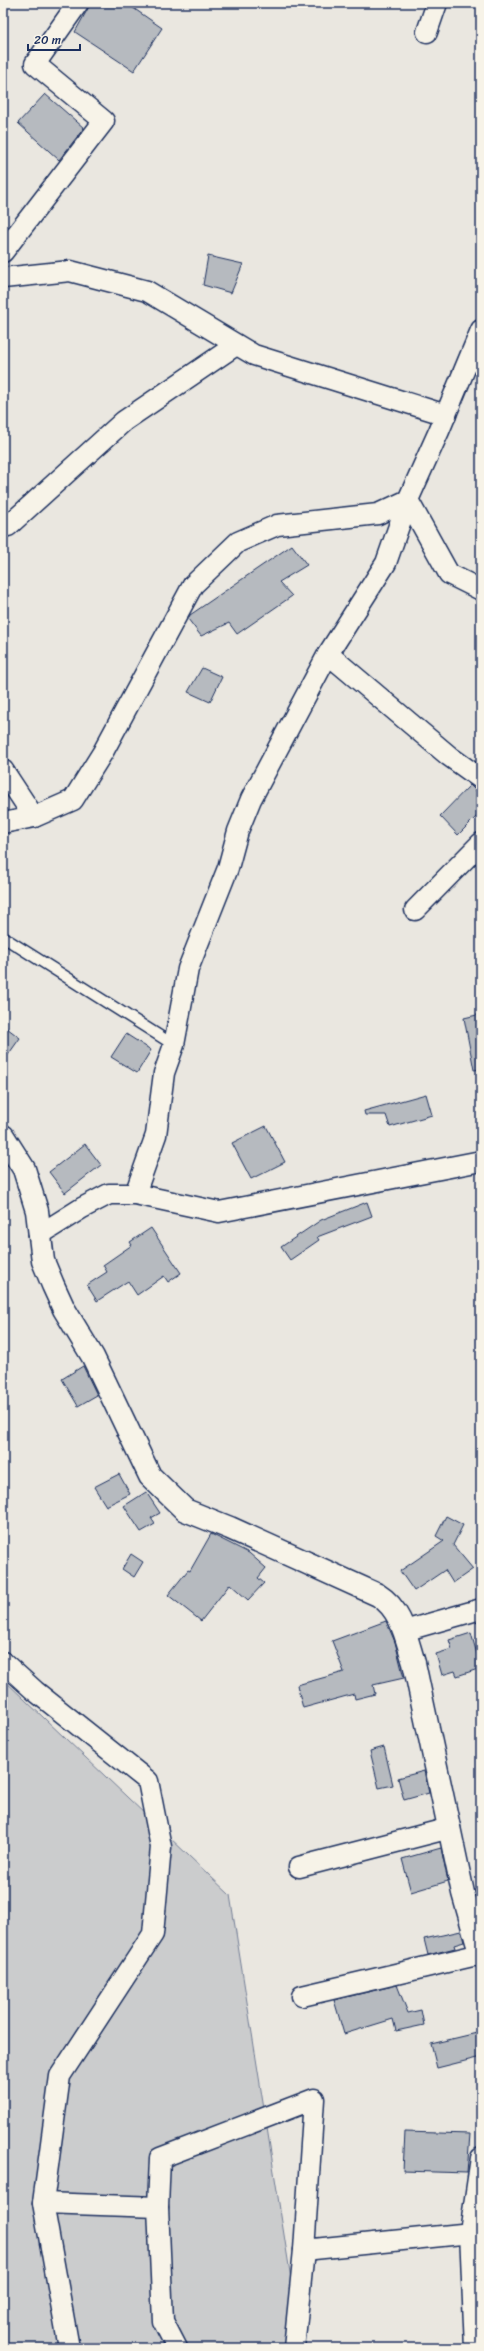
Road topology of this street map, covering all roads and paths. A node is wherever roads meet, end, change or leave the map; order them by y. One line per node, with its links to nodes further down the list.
1 (78, 3): 4 (street)
2 (437, 3): 3 (street)
3 (427, 32)
4 (3, 252)
5 (3, 278): 7 (street)
6 (481, 330): 8 (street)
7 (236, 345): 8 (street); 10 (street)
8 (446, 415): 9 (street)
9 (408, 500): 11 (street); 12 (street); 15 (street)
10 (3, 527)
11 (481, 590)
12 (328, 654): 14 (street); 20 (street)
13 (3, 770): 15 (street)
14 (481, 779)
15 (34, 817): 16 (street)
16 (3, 823)
17 (481, 843): 18 (street)
18 (415, 910)
19 (3, 937): 20 (lane)
20 (174, 1045): 23 (street)
21 (3, 1136): 24 (street)
22 (481, 1161): 23 (street)
23 (135, 1194): 24 (street)
24 (39, 1235): 26 (street)
25 (481, 1609): 26 (street)
26 (404, 1631): 28 (street)
27 (3, 1662): 33 (street)
28 (450, 1828): 29 (street); 30 (street)
29 (299, 1867)
30 (481, 1955): 31 (street)
31 (302, 1996)
32 (481, 2158): 35 (street)
33 (43, 2203): 34 (street); 37 (street)
34 (158, 2207): 36 (street); 38 (street)
35 (475, 2232): 36 (street); 40 (street)
36 (304, 2250): 39 (street)
37 (69, 2348)
38 (177, 2348)
39 (294, 2348)
40 (475, 2348)

